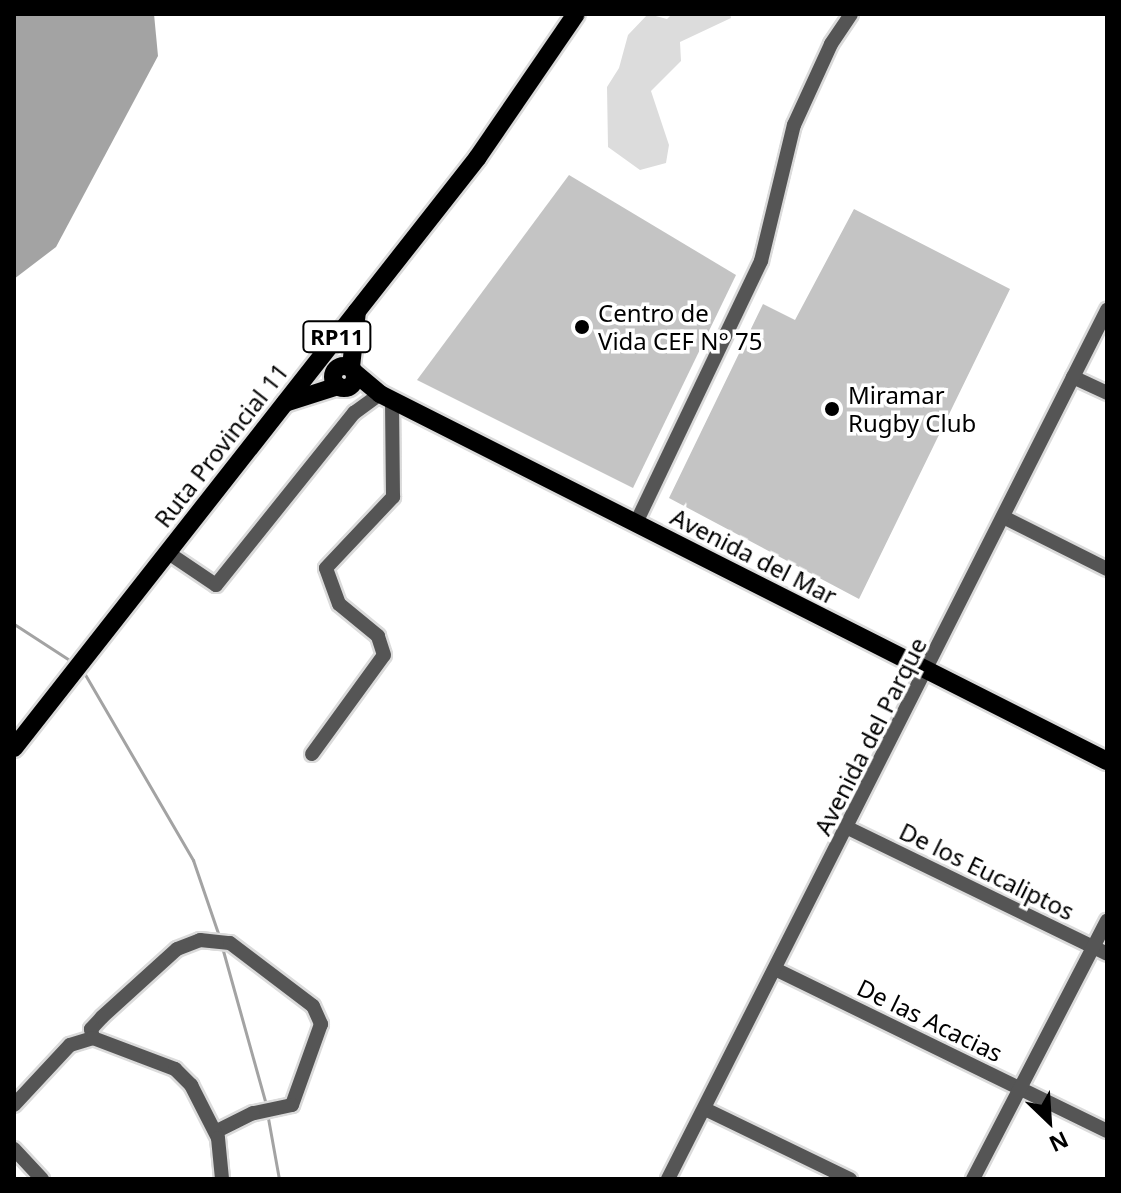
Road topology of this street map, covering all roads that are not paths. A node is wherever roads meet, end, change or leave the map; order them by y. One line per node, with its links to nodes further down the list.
1 (576, 14): 4 (main road, Ruta Provincial 11 / RP11)
2 (851, 14): 12 (street)
3 (1107, 310): 7 (street, Avenida del Parque)
4 (357, 311): 5 (main road, Ruta Provincial 11 / RP11); 6 (main road)
5 (319, 360): 6 (main road); 10 (main road, Ruta Provincial 11 / RP11)
6 (343, 376): 9 (main road, Avenida del Mar); 10 (main road, Avenida del Mar)
7 (1073, 377): 8 (street); 11 (street, Avenida del Parque)
8 (1107, 393)
9 (386, 397): 12 (main road, Avenida del Mar); 13 (street); 17 (street)
10 (285, 403): 13 (main road, Ruta Provincial 11 / RP11)
11 (1003, 517): 14 (street); 15 (street, Avenida del Parque)
12 (636, 523): 15 (main road, Avenida del Mar)
13 (167, 552): 16 (main road, Ruta Provincial 11 / RP11)
14 (1107, 569)
15 (929, 671): 18 (main road, Avenida del Mar); 19 (street, Avenida del Parque)
16 (14, 748)
17 (312, 754)
18 (1107, 761)
19 (848, 828): 21 (street, De los Eucaliptos); 22 (street, Avenida del Parque)
20 (1107, 921): 21 (street)
21 (1100, 951): 24 (street)
22 (777, 970): 24 (street, De las Acacias); 26 (street, Avenida del Parque)
23 (93, 1038): 25 (street); 28 (street); 28 (street)
24 (1021, 1088): 27 (street, De las Acacias); 34 (street)
25 (14, 1105)
26 (707, 1110): 32 (street, Avenida del Parque); 33 (street)
27 (1107, 1131)
28 (215, 1132): 31 (street)
29 (14, 1149): 30 (street)
30 (42, 1179)
31 (222, 1179)
32 (668, 1179)
33 (850, 1179)
34 (973, 1179)

